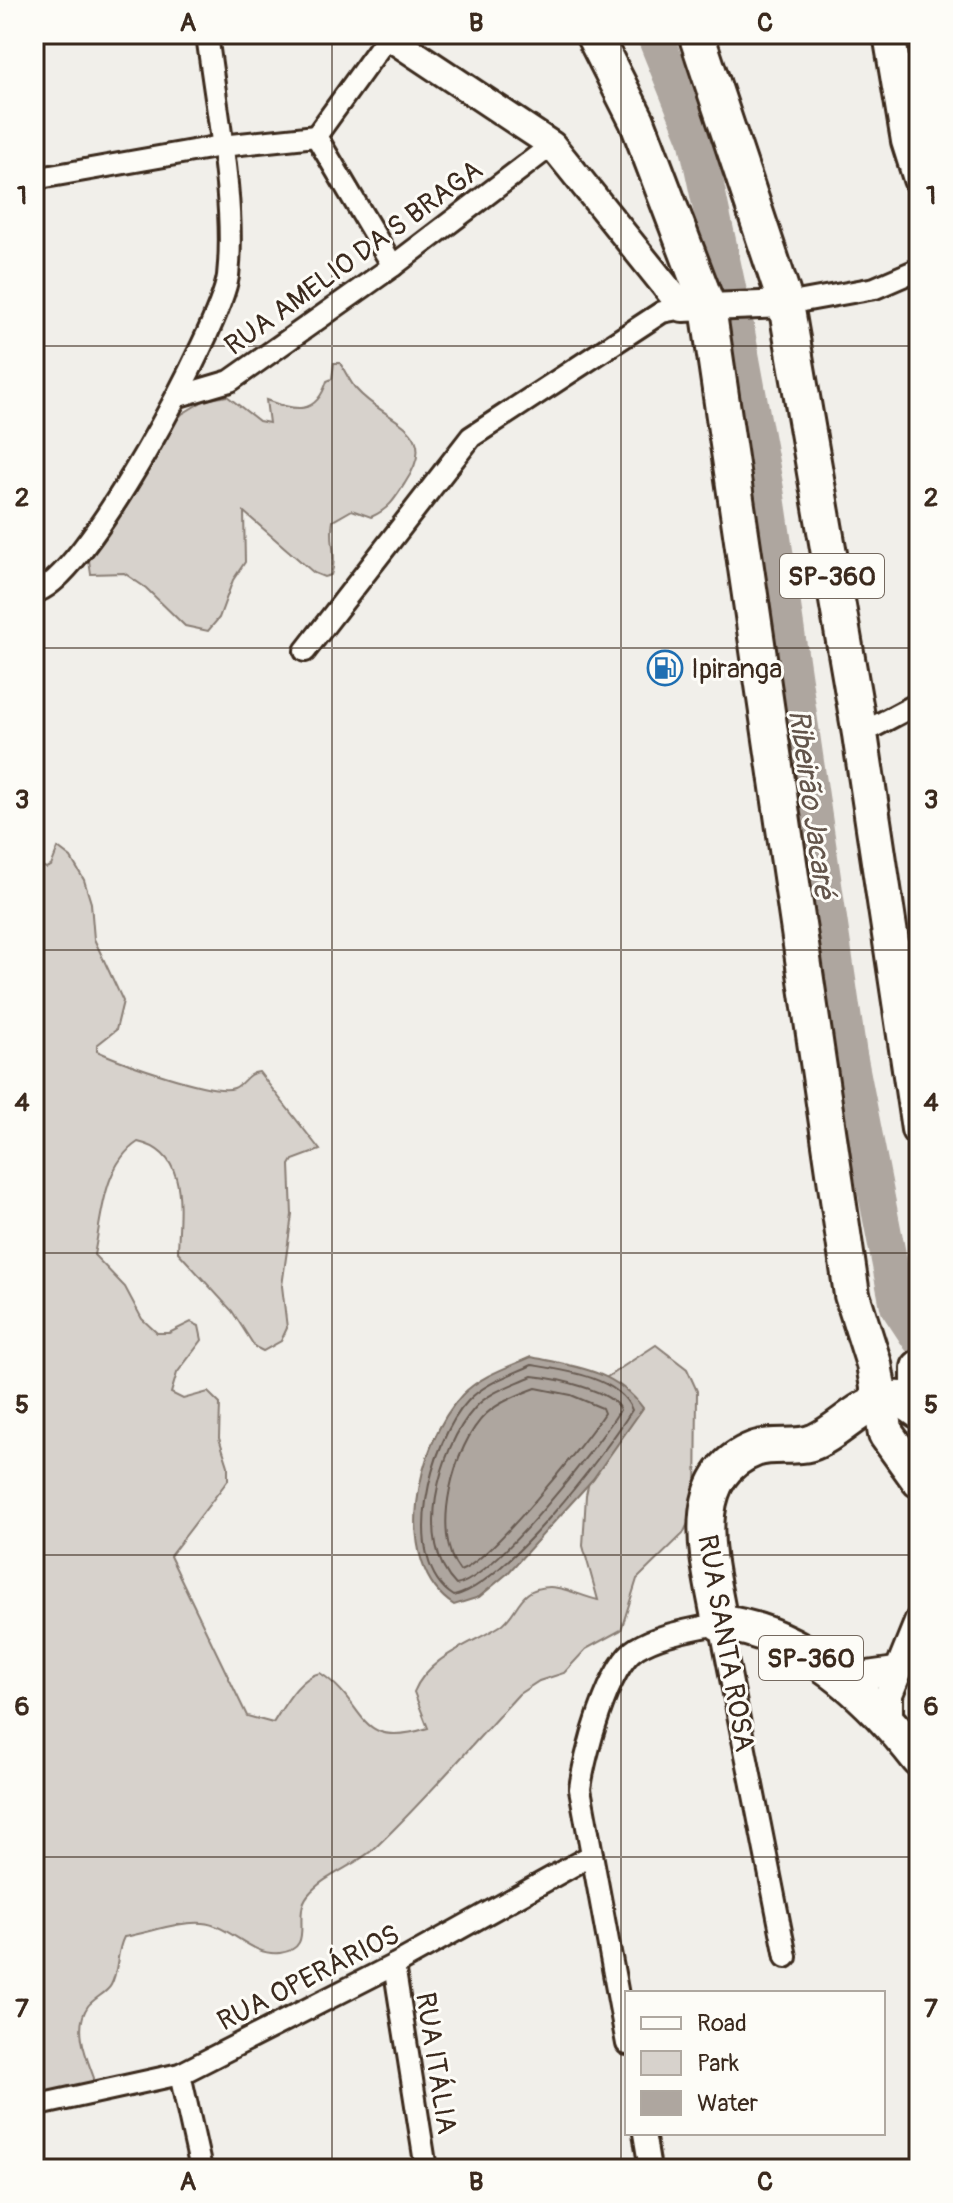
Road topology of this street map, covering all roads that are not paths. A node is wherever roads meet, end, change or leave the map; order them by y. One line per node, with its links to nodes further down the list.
1 (207, 34): 8 (street)
2 (593, 34): 14 (main road, SP-360)
3 (696, 34): 13 (main road, SP-360)
4 (889, 34): 9 (main road)
5 (386, 35): 6 (street); 7 (street)
6 (316, 136): 8 (street); 11 (street)
7 (552, 145): 11 (street, RUA AMELIO DA S BRAGA); 14 (street)
8 (221, 146): 10 (street); 15 (street)
9 (918, 175)
10 (34, 179)
11 (393, 266): 15 (street, RUA AMELIO DA S BRAGA)
12 (919, 269): 13 (street)
13 (779, 304): 14 (street); 19 (main road, SP-360)
14 (704, 307): 17 (street); 24 (main road, SP-360)
15 (179, 396): 16 (street)
16 (34, 592)
17 (305, 651)
18 (919, 703): 19 (street)
19 (860, 734): 20 (main road, SP-360)
20 (908, 982): 21 (main road, SP-360)
21 (919, 1129)
22 (919, 1368): 23 (main road)
23 (919, 1386)
24 (865, 1410): 25 (main road); 26 (main road); 28 (main road, RUA SANTA ROSA / SP-360)
25 (919, 1411)
26 (919, 1480)
27 (919, 1620): 29 (street)
28 (720, 1623): 30 (main road, SP-360); 33 (street); 34 (street, RUA SANTA ROSA)
29 (896, 1671): 30 (street); 31 (street)
30 (834, 1674): 31 (main road, SP-360)
31 (889, 1721): 32 (main road, SP-360)
32 (919, 1759)
33 (592, 1855): 35 (street, RUA OPERÁRIOS); 36 (street)
34 (786, 1957)
35 (394, 1965): 37 (street, RUA OPERÁRIOS); 41 (street, RUA ITÁLIA)
36 (625, 2033)
37 (180, 2074): 38 (street, RUA OPERÁRIOS); 40 (street)
38 (34, 2106)
39 (644, 2135): 42 (street)
40 (201, 2169)
41 (426, 2169)
42 (650, 2169)

